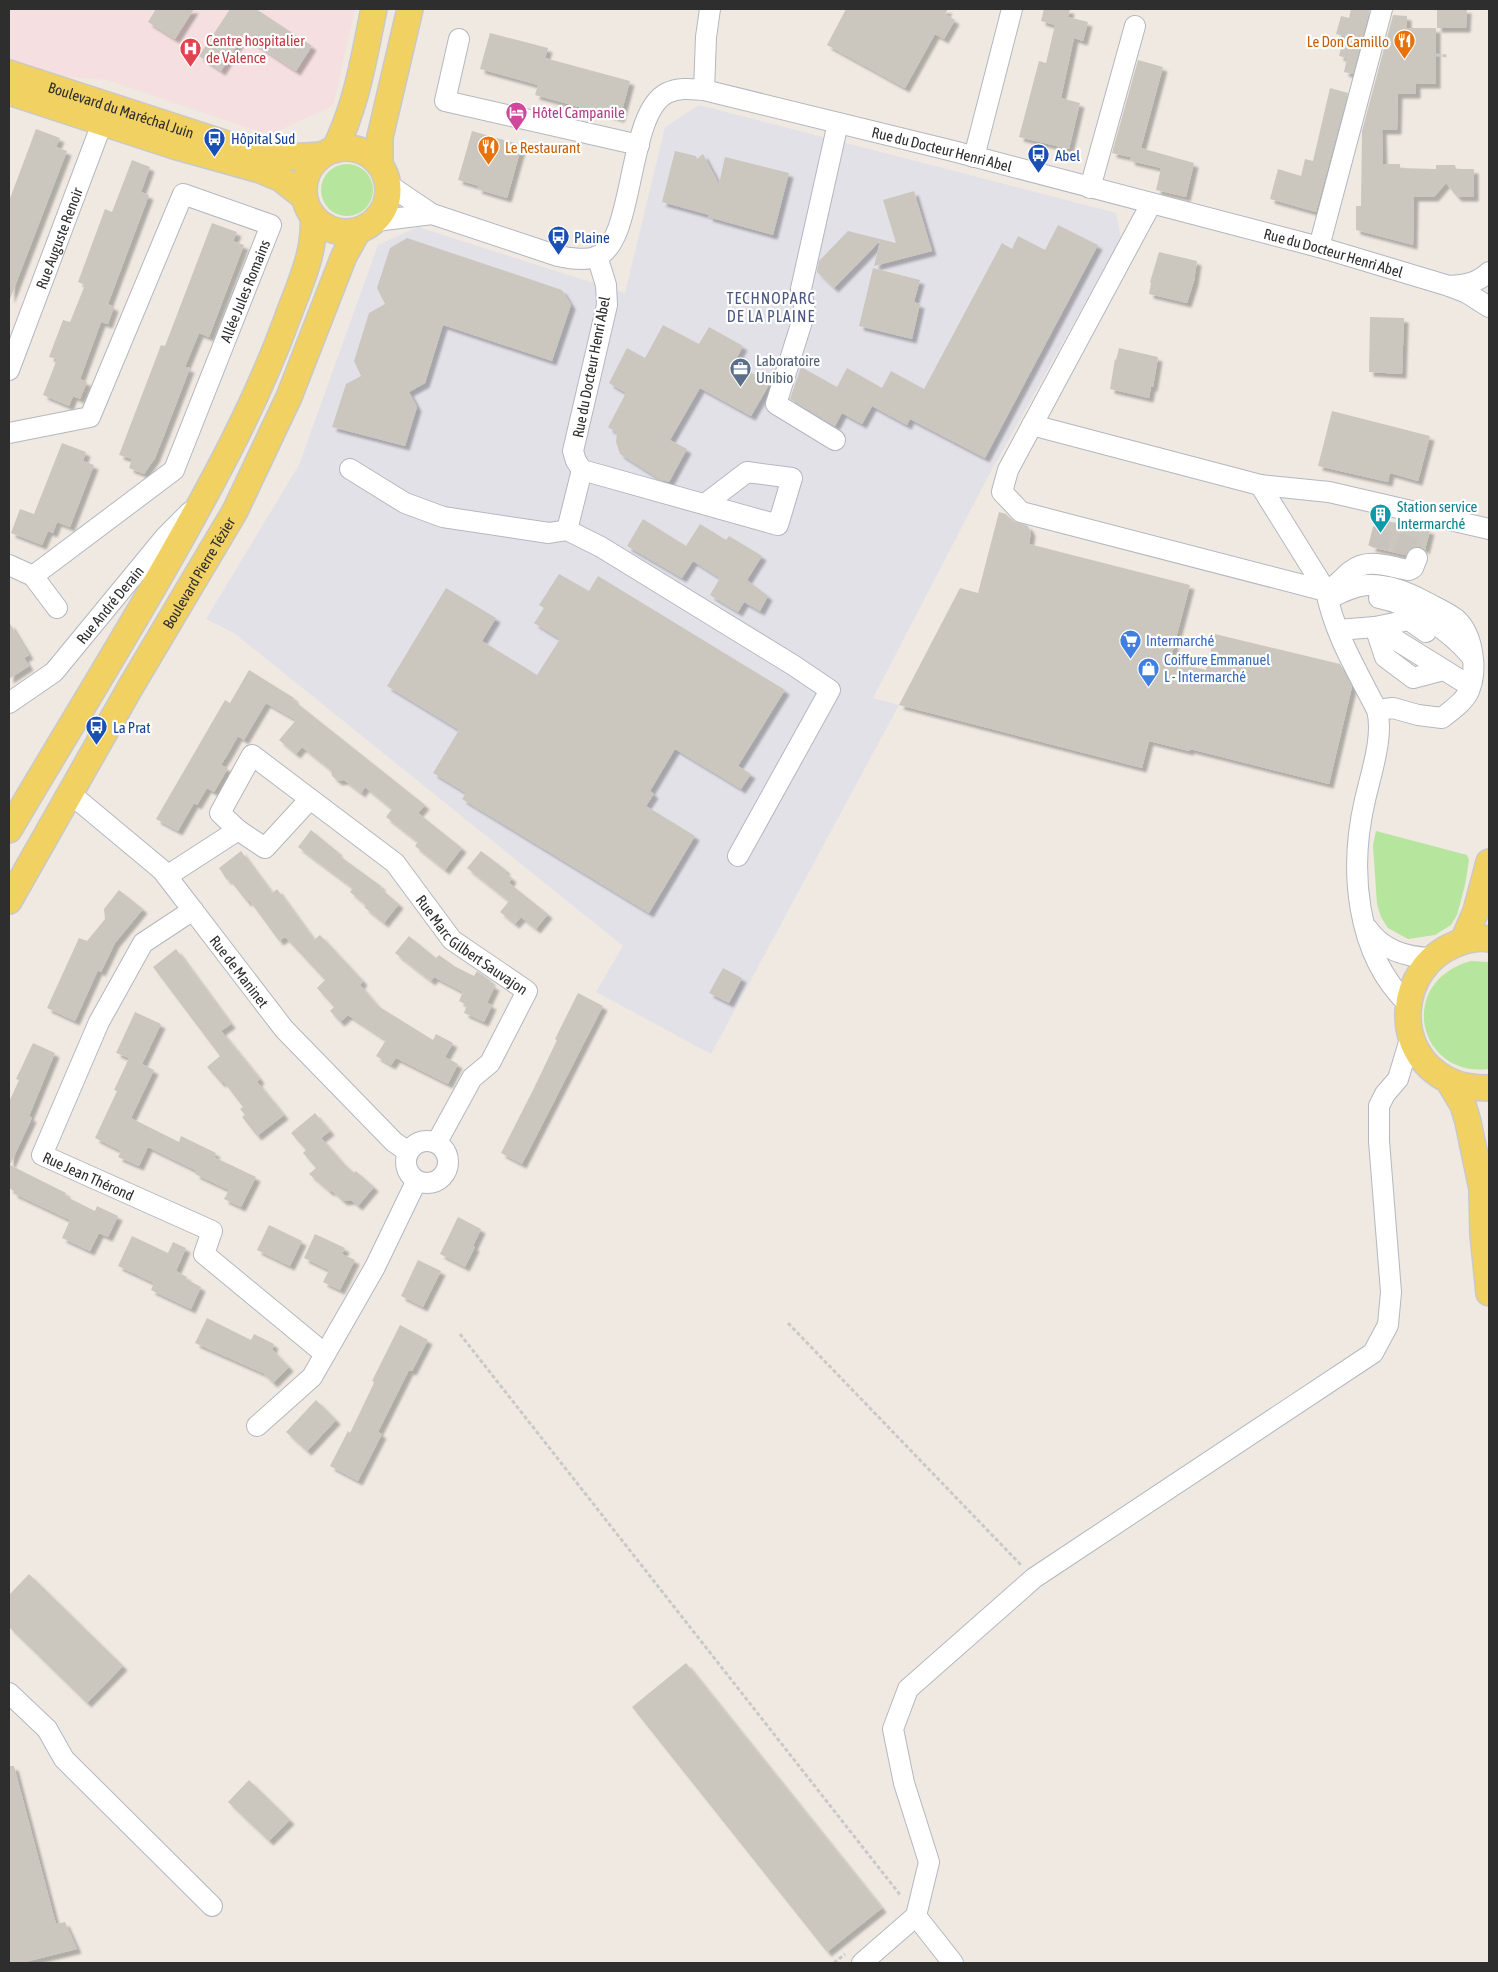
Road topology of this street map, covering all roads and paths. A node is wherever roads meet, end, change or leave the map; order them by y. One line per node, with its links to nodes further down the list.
1 (374, 9): 16 (main road)
2 (410, 9): 18 (main road)
3 (710, 9): 11 (street)
4 (1012, 9): 17 (street)
5 (1382, 9): 24 (street)
6 (1134, 26): 19 (street)
7 (459, 39): 15 (street)
8 (1436, 55): 9 (path)
9 (1447, 56)
10 (9, 73): 13 (main road, Boulevard du Maréchal Juin)
11 (704, 90): 14 (street, Rue du Docteur Henri Abel); 15 (street, Rue du Docteur Henri Abel)
12 (9, 92): 13 (main road, Boulevard du Maréchal Juin)
13 (106, 114): 16 (main road, Boulevard du Maréchal Juin); 21 (main road, Boulevard du Maréchal Juin); 29 (street, Rue Auguste Renoir)
14 (838, 123): 17 (street, Rue du Docteur Henri Abel); 32 (street)
15 (639, 145): 25 (street, Rue du Docteur Henri Abel)
16 (328, 152): 18 (main road); 21 (main road)
17 (974, 157): 19 (street, Rue du Docteur Henri Abel)
18 (384, 175): 22 (street); 23 (main road)
19 (1090, 188): 20 (street, Rue du Docteur Henri Abel)
20 (1152, 204): 24 (street, Rue du Docteur Henri Abel); 30 (street)
21 (309, 207): 23 (main road); 36 (main road)
22 (432, 214): 23 (street); 25 (street)
23 (367, 226): 51 (main road, Boulevard Pierre Tézier)
24 (1319, 247): 27 (street, Rue du Docteur Henri Abel)
25 (597, 256): 34 (street, Rue du Docteur Henri Abel)
26 (1489, 272): 27 (street, Rue du Docteur Henri Abel)
27 (1449, 286): 28 (street, Rue du Docteur Henri Abel)
28 (1489, 307)
29 (9, 370)
30 (1032, 425): 35 (street); 43 (street)
31 (9, 434): 42 (street, Allée Jules Romains)
32 (835, 440)
33 (350, 469): 39 (street)
34 (582, 470): 37 (street); 39 (street)
35 (1260, 485): 38 (street); 43 (street)
36 (204, 498): 49 (street, Rue André Derain); 53 (main road)
37 (705, 504)
38 (1489, 529)
39 (567, 530): 55 (street)
40 (1393, 559): 43 (street)
41 (9, 565): 42 (street)
42 (33, 576): 44 (street)
43 (1328, 600): 46 (street); 47 (street)
44 (57, 608)
45 (1375, 627): 46 (street); 47 (street); 48 (street)
46 (1338, 630): 50 (street)
47 (1473, 661): 48 (street)
48 (1470, 686): 50 (street)
49 (9, 703)
50 (1377, 710): 60 (street)
51 (68, 795): 57 (street, Rue de Maninet); 58 (main road, Boulevard Pierre Tézier)
52 (310, 799): 54 (street, Rue Marc Gilbert Sauvajon); 54 (street, Rue Marc Gilbert Sauvajon); 69 (street, Rue Marc Gilbert Sauvajon)
53 (9, 830)
54 (238, 830): 57 (street)
55 (738, 856)
56 (1489, 862): 62 (main road)
57 (167, 876): 59 (street, Rue de Maninet)
58 (9, 901)
59 (193, 910): 71 (street, Rue de Maninet); 77 (street, Rue Jean Thérond)
60 (1366, 926): 63 (street); 64 (street)
61 (1489, 939): 62 (main road)
62 (1463, 941): 63 (main road)
63 (1432, 958): 64 (main road)
64 (1408, 1004): 65 (main road)
65 (1411, 1036): 66 (main road); 67 (street)
66 (1441, 1075): 67 (street); 68 (main road); 73 (main road)
67 (1398, 1079): 79 (street)
68 (1489, 1088)
69 (437, 1142): 71 (street); 72 (street)
70 (1489, 1149): 73 (main road)
71 (407, 1151): 72 (street)
72 (416, 1182): 77 (street)
73 (1482, 1188): 74 (main road)
74 (1488, 1286)
75 (788, 1323): 79 (path)
76 (460, 1334): 82 (path)
77 (325, 1354): 78 (street)
78 (257, 1426)
79 (1034, 1578): 82 (street)
80 (9, 1693): 81 (street)
81 (212, 1906)
82 (916, 1916): 83 (street); 84 (street)
83 (862, 1963)
84 (953, 1963)

